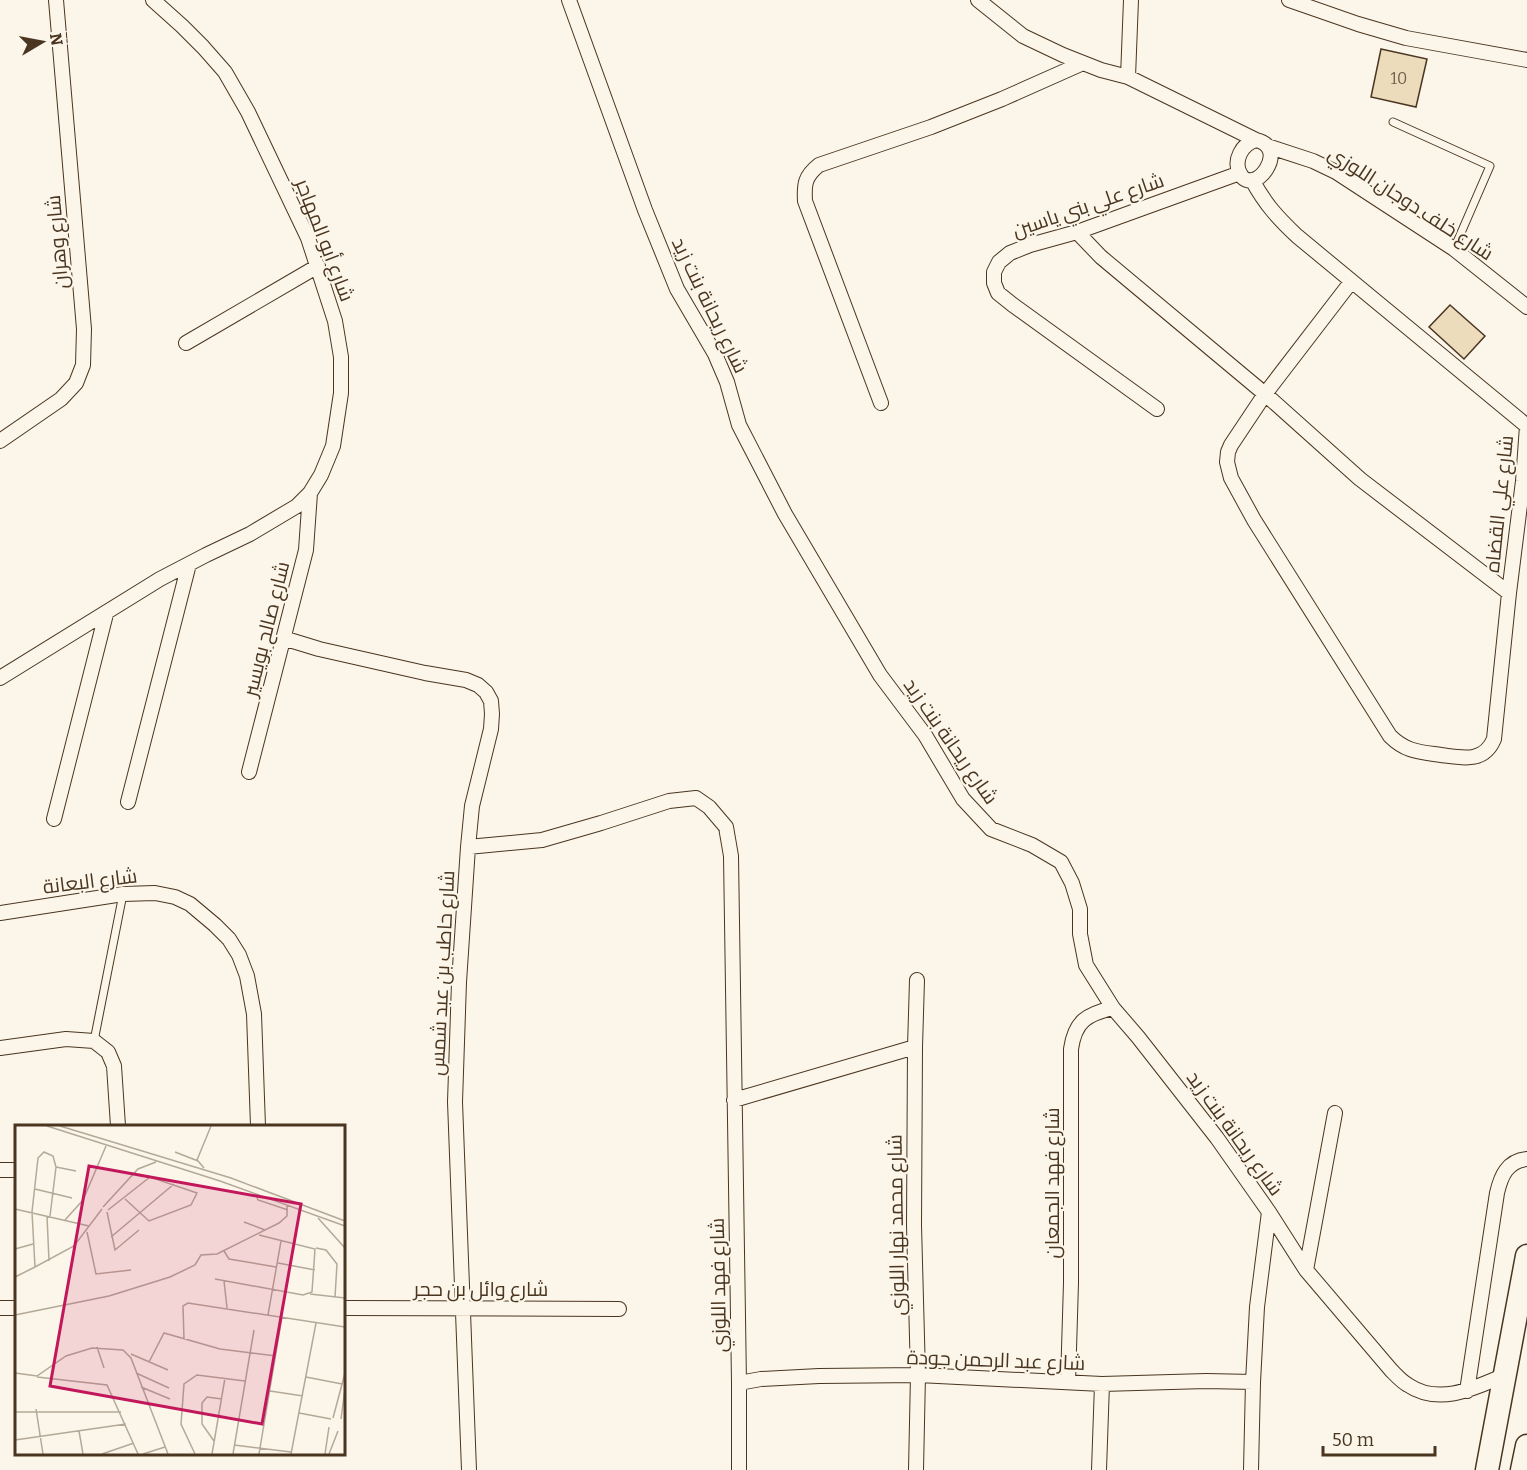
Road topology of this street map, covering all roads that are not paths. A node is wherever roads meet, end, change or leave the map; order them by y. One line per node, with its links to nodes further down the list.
1 (56, 0): 24 (street, شارع وهران)
2 (153, 0): 16 (street, شارع أبو المهاجر)
3 (569, 0): 38 (street, شارع ريحانة بنت زيد)
4 (978, 0): 8 (street, شارع خلف دوجان اللوزي)
5 (1131, 0): 9 (street)
6 (1289, 0): 7 (street)
7 (1527, 60)
8 (1083, 63): 9 (street, شارع خلف دوجان اللوزي); 21 (street)
9 (1128, 77): 11 (street, شارع خلف دوجان اللوزي)
10 (1393, 122): 15 (lane)
11 (1261, 143): 12 (street); 13 (street); 15 (street, شارع خلف دوجان اللوزي)
12 (1240, 172): 13 (street); 14 (street, شارع علي بني ياسين)
13 (1252, 180): 17 (street, شارع علي القضاه)
14 (1077, 232): 20 (street); 22 (street, شارع علي بني ياسين)
15 (1454, 249): 18 (street, شارع خلف دوجان اللوزي)
16 (318, 266): 19 (street); 25 (street, شارع أبو المهاجر)
17 (1351, 282): 20 (street); 23 (street, شارع علي القضاه)
18 (1527, 307)
19 (186, 343)
20 (1265, 394): 27 (street); 27 (street, شارع علي القضاه)
21 (881, 403)
22 (1158, 409)
23 (1527, 425): 27 (street, شارع علي القضاه)
24 (0, 441)
25 (310, 493): 26 (street, شارع أبو المهاجر); 29 (street, شارع صالح بويسير)
26 (189, 564): 28 (street, شارع أبو المهاجر); 32 (street)
27 (1509, 593)
28 (106, 614): 30 (street, شارع أبو المهاجر); 33 (street)
29 (283, 638): 31 (street, شارع صالح بويسير); 34 (street, شارع حاطب بن عبد شمس)
30 (0, 678)
31 (249, 772)
32 (128, 802)
33 (54, 819)
34 (468, 847): 42 (street, شارع فهد اللوزي); 51 (street, شارع حاطب بن عبد شمس)
35 (123, 894): 36 (street, شارع البعانة); 39 (lane); 45 (street, شارع البعانة)
36 (0, 912)
37 (917, 980): 40 (street, شارع محمد نهار اللوزي)
38 (1113, 1008): 47 (street, شارع ريحانة بنت زيد); 55 (street, شارع فهد الجمعان)
39 (94, 1041): 41 (street); 44 (street)
40 (915, 1047): 42 (street); 53 (street, شارع محمد نهار اللوزي)
41 (0, 1048)
42 (734, 1100): 57 (street, شارع فهد اللوزي)
43 (1335, 1113): 49 (street)
44 (118, 1125)
45 (258, 1125)
46 (1527, 1159): 59 (street)
47 (1269, 1212): 49 (street, شارع ريحانة بنت زيد); 56 (street)
48 (1527, 1256): 54 (highway)
49 (1306, 1270): 59 (street, شارع ريحانة بنت زيد)
50 (345, 1308): 51 (street, شارع وائل بن حجر)
51 (464, 1308): 52 (street, شارع وائل بن حجر); 61 (street, شارع حاطب بن عبد شمس)
52 (619, 1309)
53 (918, 1375): 55 (street, شارع عبد الرحمن جودة); 57 (street, شارع عبد الرحمن جودة); 63 (street, شارع محمد نهار اللوزي)
54 (1505, 1375): 59 (street, شارع ريحانة بنت زيد); 66 (highway)
55 (1068, 1382): 58 (street, شارع عبد الرحمن جودة)
56 (1252, 1382): 58 (street, شارع عبد الرحمن جودة); 65 (street)
57 (739, 1383): 62 (street, شارع فهد اللوزي)
58 (1102, 1384): 64 (street)
59 (1467, 1391)
60 (1527, 1446): 67 (highway)
61 (469, 1470)
62 (739, 1470)
63 (916, 1470)
64 (1099, 1470)
65 (1251, 1470)
66 (1487, 1470)
67 (1522, 1470)

